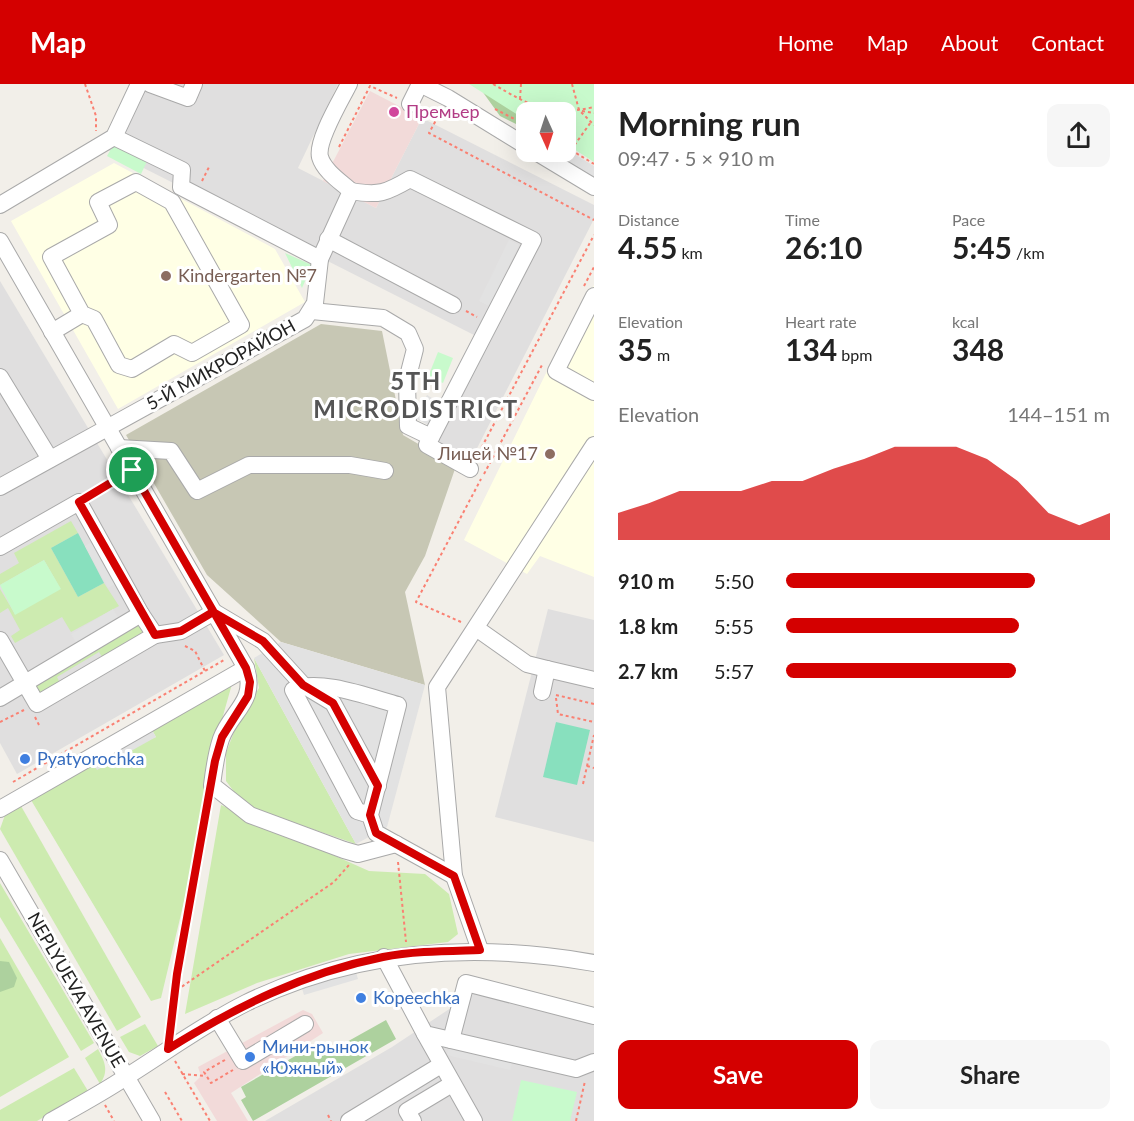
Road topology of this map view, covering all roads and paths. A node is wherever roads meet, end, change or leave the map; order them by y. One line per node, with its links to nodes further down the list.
1 (85, 84): 18 (path)
2 (149, 84): 3 (street); 18 (street)
3 (194, 84)
4 (349, 84): 27 (street)
5 (420, 84): 10 (street); 12 (street)
6 (493, 84): 11 (path)
7 (521, 84): 11 (path)
8 (572, 84): 14 (path)
9 (371, 85): 12 (path); 21 (path)
10 (448, 98): 19 (street); 30 (path)
11 (520, 100): 14 (path)
12 (410, 104)
13 (594, 107): 14 (path)
14 (579, 110): 15 (path); 16 (path)
15 (594, 113)
16 (591, 122): 17 (path); 20 (path)
17 (594, 125)
18 (108, 140): 28 (street); 29 (street)
19 (516, 140)
20 (576, 143)
21 (339, 147)
22 (576, 153): 24 (path)
23 (553, 162): 26 (street)
24 (594, 164)
25 (210, 165): 28 (path)
26 (594, 187)
27 (351, 191): 32 (street, 5-Й МИКРОРАЙОН); 40 (street)
28 (195, 194): 34 (street)
29 (0, 205)
30 (594, 220)
31 (594, 235): 50 (path)
32 (328, 239): 34 (street, 5-Й МИКРОРАЙОН); 37 (street)
33 (0, 241): 41 (street)
34 (320, 260): 38 (street, 5-Й МИКРОРАЙОН)
35 (594, 267): 36 (path)
36 (589, 291): 44 (street)
37 (453, 305): 40 (path)
38 (312, 311): 45 (street, 5-Й МИКРОРАЙОН); 46 (street)
39 (82, 314): 39 (street); 41 (street)
40 (490, 323): 46 (street)
41 (52, 332): 45 (street)
42 (543, 364): 58 (path)
43 (0, 377): 49 (street)
44 (594, 392)
45 (107, 428): 48 (street); 49 (street, 5-Й МИКРОРАЙОН)
46 (431, 438): 50 (street)
47 (594, 445): 58 (street)
48 (119, 448): 51 (street); 52 (street)
49 (50, 459): 53 (street, 5-Й МИКРОРАЙОН)
50 (470, 469)
51 (132, 470): 54 (path); 56 (street)
52 (385, 471)
53 (0, 487)
54 (79, 502): 55 (street); 57 (street)
55 (0, 547)
56 (213, 612): 59 (street); 61 (street); 66 (street)
57 (141, 614): 59 (street); 65 (street)
58 (476, 628): 63 (street); 85 (street)
59 (155, 635): 65 (street)
60 (0, 640): 65 (street)
61 (237, 653): 62 (street); 76 (path)
62 (246, 668): 78 (street); 80 (street)
63 (547, 669): 64 (street); 67 (street)
64 (594, 681)
65 (24, 683): 68 (street)
66 (303, 685): 79 (street); 79 (street); 81 (street)
67 (549, 693): 69 (path); 71 (path)
68 (0, 698)
69 (594, 704)
70 (34, 716): 72 (path)
71 (594, 722)
72 (39, 725)
73 (594, 735): 74 (path)
74 (587, 766): 75 (path); 77 (path)
75 (594, 768)
76 (13, 782)
77 (582, 784)
78 (212, 785): 83 (street); 90 (path)
79 (378, 786): 81 (street)
80 (0, 809)
81 (370, 815): 82 (street)
82 (396, 844): 83 (street); 85 (street); 86 (path)
83 (358, 854): 90 (path)
84 (0, 860): 102 (street, NEPLYUEVA AVENUE)
85 (454, 876): 87 (street)
86 (407, 940)
87 (480, 950): 88 (street); 89 (street)
88 (384, 957): 92 (street); 94 (street)
89 (594, 963)
90 (175, 991): 96 (path)
91 (594, 1016): 95 (street)
92 (217, 1018): 96 (street); 97 (street)
93 (305, 1024): 97 (street)
94 (425, 1034): 95 (street); 99 (street)
95 (451, 1040): 98 (street)
96 (168, 1049): 100 (path); 102 (street)
97 (240, 1057): 101 (path); 101 (path)
98 (592, 1063): 116 (path)
99 (441, 1065): 103 (street); 113 (street)
100 (182, 1074): 101 (path); 111 (path)
101 (206, 1076)
102 (126, 1077): 107 (street); 109 (street, NEPLYUEVA AVENUE)
103 (452, 1084): 114 (street); 115 (street)
104 (165, 1092): 110 (path)
105 (108, 1110): 108 (path)
106 (328, 1115): 112 (path)
107 (51, 1121)
108 (114, 1121)
109 (152, 1121)
110 (182, 1121)
111 (210, 1121)
112 (331, 1121)
113 (349, 1121)
114 (413, 1121)
115 (474, 1121)
116 (576, 1121)

